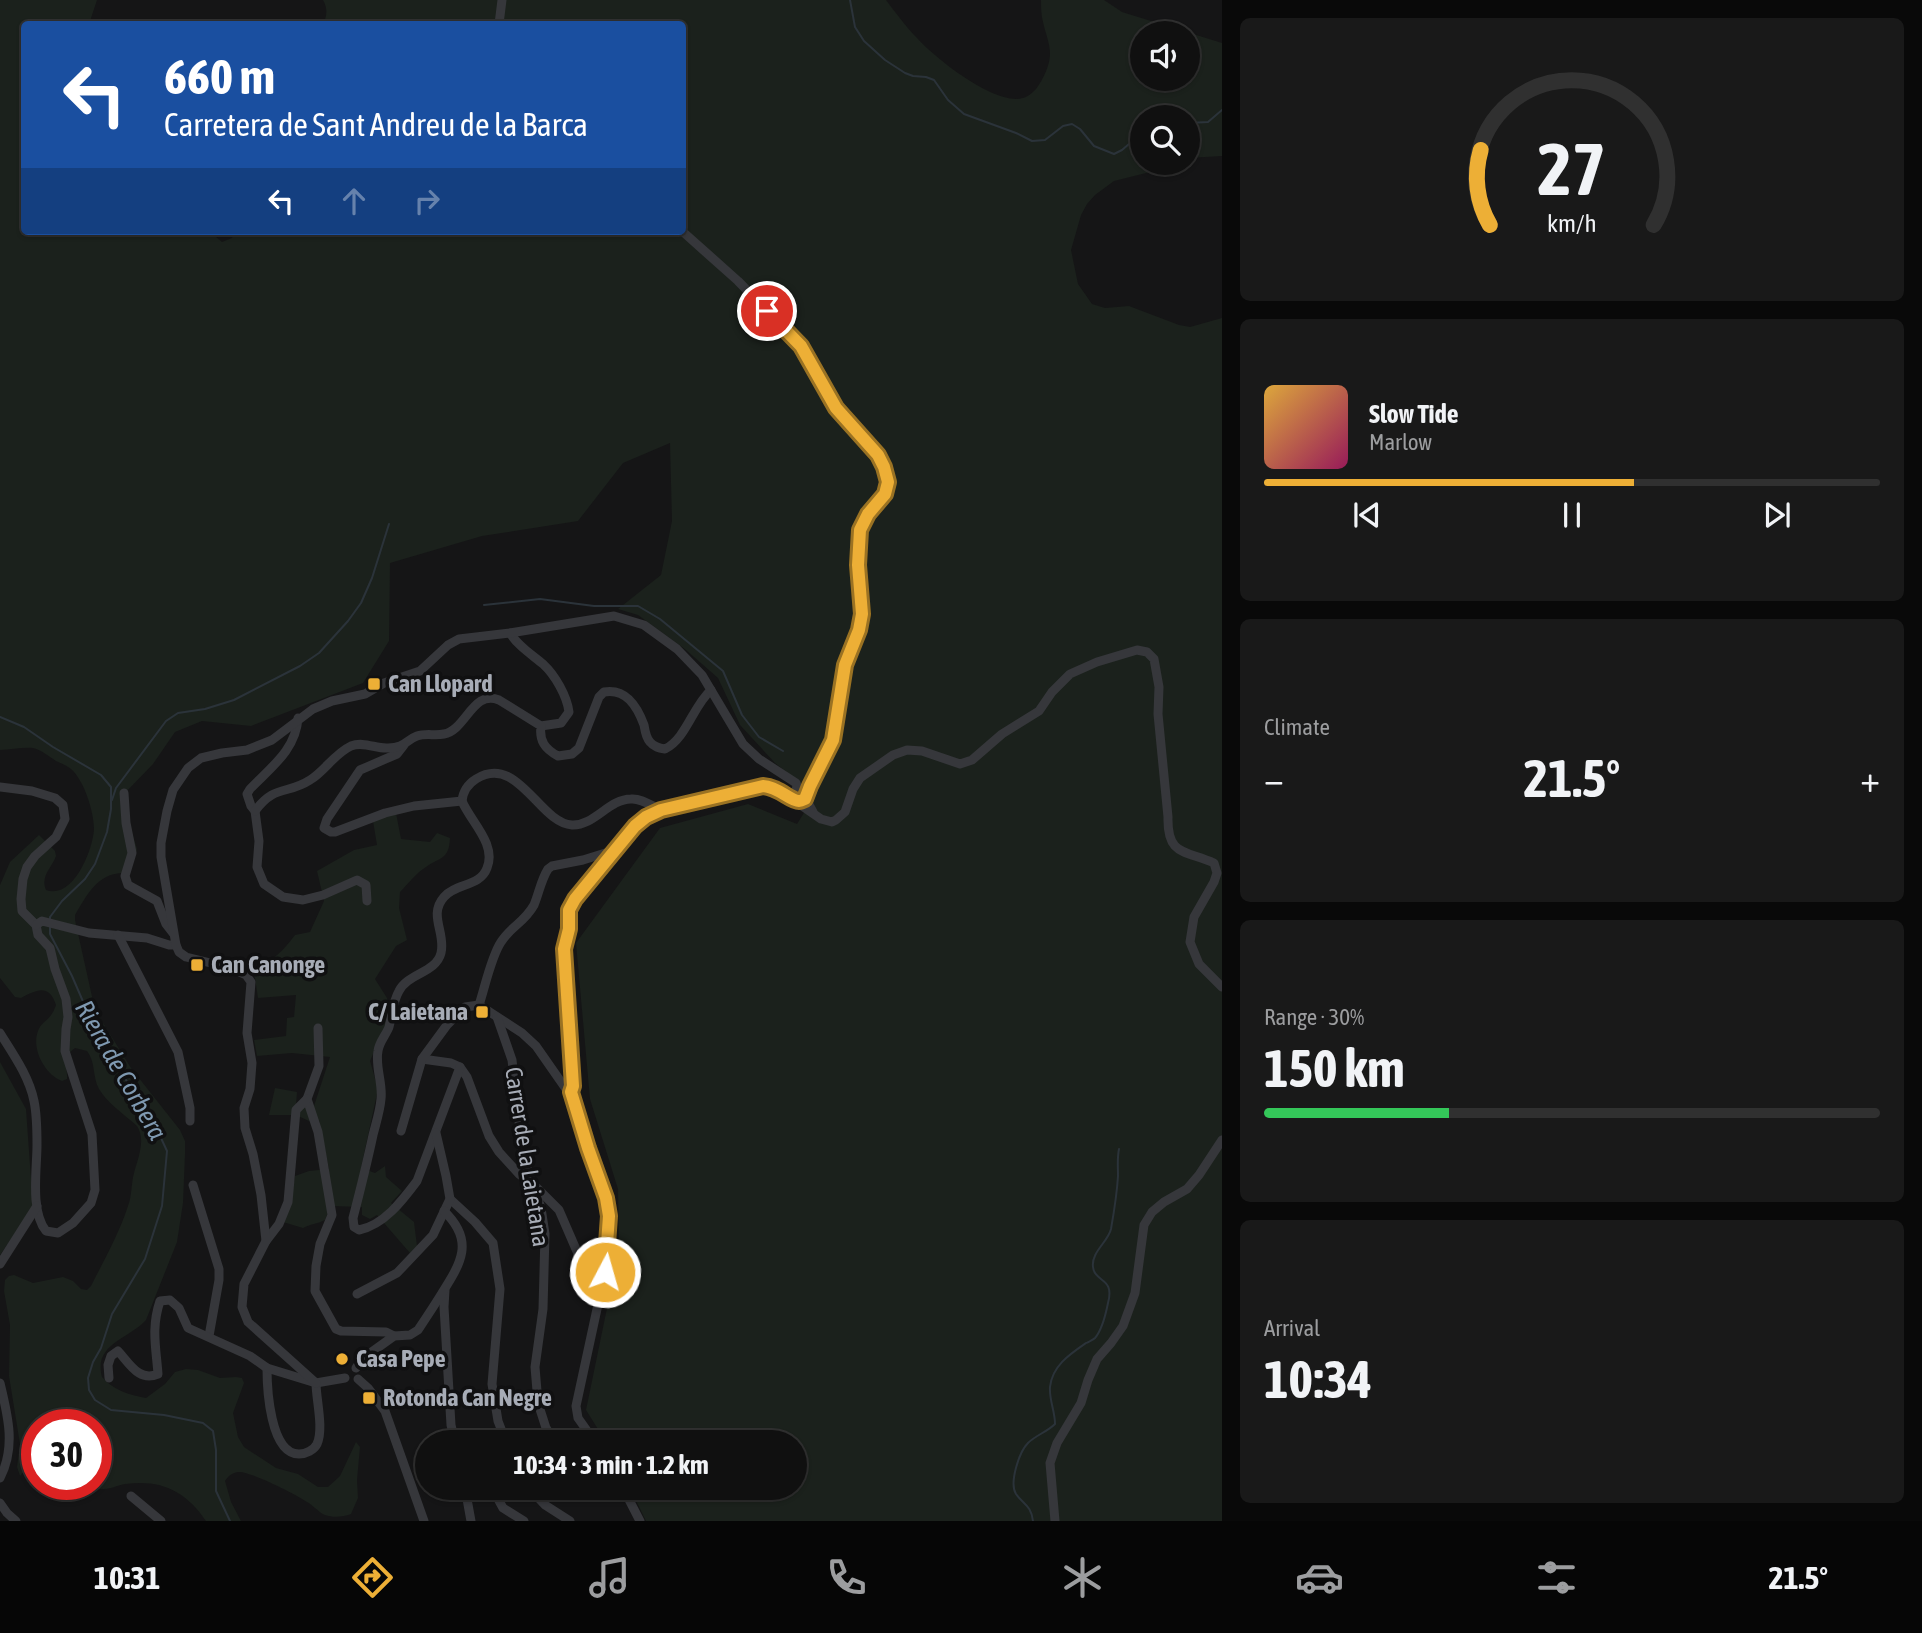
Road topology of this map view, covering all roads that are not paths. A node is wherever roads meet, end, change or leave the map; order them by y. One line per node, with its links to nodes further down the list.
1 (502, 0): 2 (street)
2 (499, 21)
3 (686, 235): 9 (street)
4 (510, 634): 5 (street); 6 (street); 7 (street)
5 (711, 690): 7 (street); 11 (street)
6 (298, 718): 16 (street); 22 (street)
7 (541, 726): 8 (street)
8 (404, 746): 14 (street); 16 (street)
9 (813, 779): 11 (street); 13 (street)
10 (0, 787): 20 (street)
11 (794, 791): 13 (street); 15 (street); 17 (street)
12 (124, 793): 22 (street)
13 (807, 795): 17 (street)
14 (462, 801): 15 (street); 35 (street)
15 (661, 810): 18 (street)
16 (255, 811): 19 (street)
17 (816, 816): 24 (street)
18 (616, 849): 25 (street); 31 (street)
19 (368, 901)
20 (39, 923): 21 (street); 40 (street)
21 (118, 935): 23 (street); 33 (street)
22 (174, 935): 23 (street)
23 (176, 946): 42 (street)
24 (1222, 987)
25 (479, 1005): 26 (street); 29 (street)
26 (497, 1017): 31 (street); 37 (street, Carrer de la Laietana)
27 (318, 1028): 32 (street)
28 (0, 1033): 40 (street)
29 (422, 1059): 30 (street); 34 (street)
30 (460, 1067): 35 (street); 37 (street)
31 (571, 1092): 46 (street)
32 (307, 1099): 42 (street); 48 (street)
33 (190, 1121)
34 (401, 1131)
35 (436, 1133): 39 (street)
36 (1222, 1140): 76 (street)
37 (533, 1184): 46 (street); 60 (street, Carrer de la Laietana)
38 (193, 1185): 47 (street)
39 (450, 1199): 41 (street); 59 (street)
40 (37, 1206): 43 (street)
41 (444, 1211): 44 (street); 45 (street)
42 (266, 1241): 55 (street)
43 (0, 1265)
44 (445, 1287): 48 (street); 56 (street)
45 (357, 1294)
46 (598, 1300): 61 (street)
47 (209, 1336): 49 (street); 51 (street)
48 (394, 1336): 50 (street)
49 (267, 1368): 55 (street); 55 (street)
50 (356, 1368): 52 (street); 53 (street)
51 (109, 1378)
52 (345, 1378): 53 (street); 55 (street)
53 (358, 1379): 71 (street)
54 (0, 1383): 62 (street)
55 (316, 1383)
56 (451, 1424): 57 (street); 58 (street)
57 (452, 1430)
58 (455, 1430)
59 (501, 1430)
60 (547, 1430)
61 (586, 1430)
62 (0, 1478)
63 (131, 1496): 70 (street)
64 (467, 1500): 72 (street)
65 (499, 1500): 73 (street)
66 (540, 1500): 74 (street)
67 (629, 1500): 75 (street)
68 (0, 1503): 69 (street)
69 (16, 1521)
70 (161, 1521)
71 (424, 1521)
72 (471, 1521)
73 (524, 1521)
74 (570, 1521)
75 (640, 1521)
76 (1055, 1521)

